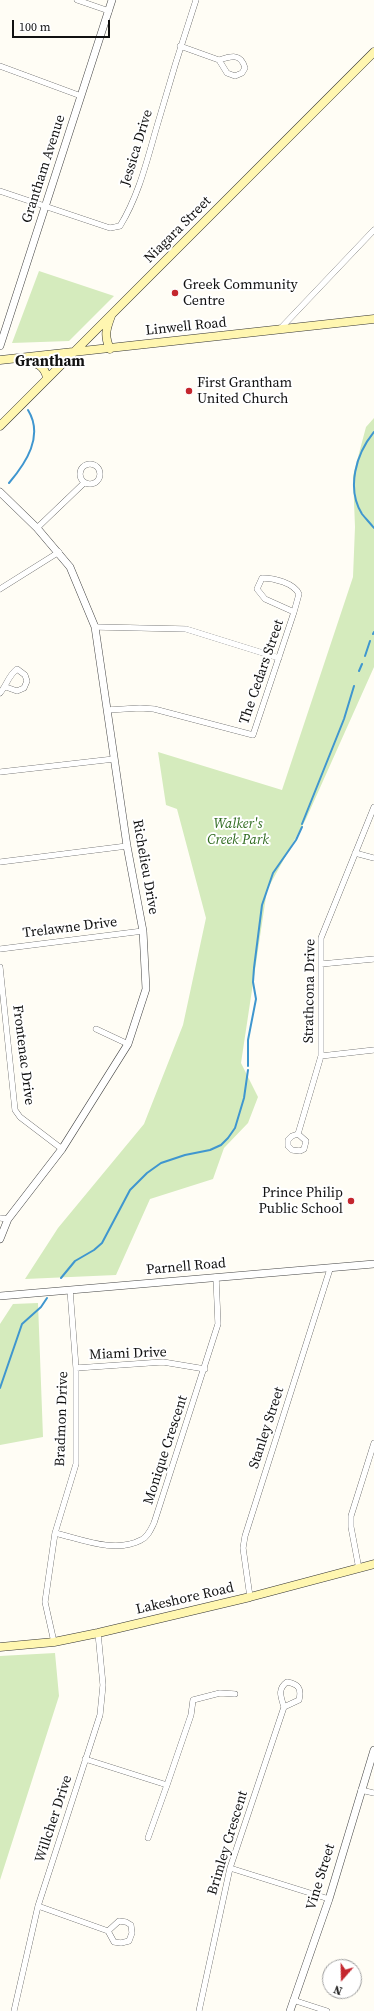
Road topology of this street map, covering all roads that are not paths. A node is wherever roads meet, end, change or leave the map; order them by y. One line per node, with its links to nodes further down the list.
1 (77, 0): 4 (street)
2 (112, 0): 4 (street, Grantham Avenue)
3 (196, 0): 5 (street, Jessica Drive)
4 (109, 11): 9 (street, Grantham Avenue)
5 (180, 46): 7 (street); 11 (street, Jessica Drive)
6 (374, 52): 13 (main road, Niagara Street)
7 (219, 60): 7 (street)
8 (0, 68): 9 (street)
9 (81, 96): 11 (street, Grantham Avenue)
10 (0, 191): 11 (street)
11 (46, 205): 16 (street, Grantham Avenue)
12 (374, 230): 15 (street)
13 (112, 314): 17 (main road); 18 (main road, Niagara Street)
14 (374, 319): 15 (main road, Linwell Road)
15 (279, 330): 17 (main road, Linwell Road)
16 (0, 346)
17 (110, 349): 18 (main road, Linwell Road)
18 (74, 352): 19 (main road, Linwell Road); 21 (main road, Niagara Street)
19 (15, 359): 20 (main road, Linwell Road); 21 (main road)
20 (0, 360)
21 (47, 378): 22 (main road, Niagara Street)
22 (0, 426)
23 (84, 483): 25 (street)
24 (0, 492): 25 (street, Richelieu Drive)
25 (37, 528): 26 (street, Richelieu Drive)
26 (59, 552): 27 (street); 29 (street, Richelieu Drive)
27 (0, 589)
28 (294, 612): 28 (street, The Cedars Street); 30 (street, The Cedars Street)
29 (95, 627): 30 (street); 33 (street, Richelieu Drive)
30 (279, 658): 33 (street, The Cedars Street)
31 (6, 687): 32 (street)
32 (0, 693)
33 (108, 710): 34 (street, Richelieu Drive)
34 (114, 759): 35 (street); 37 (street, Richelieu Drive)
35 (0, 772)
36 (374, 807): 38 (street, Strathcona Drive)
37 (127, 846): 40 (street); 41 (street, Richelieu Drive)
38 (355, 853): 39 (street); 44 (street, Strathcona Drive)
39 (374, 858)
40 (0, 862)
41 (143, 931): 42 (street, Trelawne Drive); 47 (street, Richelieu Drive)
42 (0, 949)
43 (374, 959): 44 (street)
44 (321, 964): 49 (street, Strathcona Drive)
45 (0, 968): 51 (street, Frontenac Drive)
46 (96, 1029): 47 (street)
47 (128, 1044): 51 (street, Richelieu Drive)
48 (374, 1050): 49 (street)
49 (321, 1056): 50 (street, Strathcona Drive)
50 (298, 1134)
51 (62, 1149): 53 (street, Richelieu Drive)
52 (0, 1218): 53 (street)
53 (8, 1219): 54 (street, Richelieu Drive)
54 (0, 1240)
55 (374, 1264): 56 (street, Parnell Road)
56 (330, 1268): 57 (street, Parnell Road); 66 (street, Stanley Street)
57 (216, 1277): 58 (street, Parnell Road); 61 (street, Monique Crescent)
58 (70, 1290): 59 (street, Parnell Road); 60 (street, Bradmon Drive)
59 (0, 1296)
60 (76, 1368): 61 (street, Miami Drive); 63 (street, Bradmon Drive)
61 (205, 1369): 63 (street, Monique Crescent)
62 (374, 1443): 65 (street)
63 (55, 1533): 68 (street, Bradmon Drive)
64 (374, 1564): 65 (main road, Lakeshore Road)
65 (359, 1569): 66 (main road, Lakeshore Road)
66 (250, 1597): 67 (main road, Lakeshore Road)
67 (98, 1633): 68 (main road, Lakeshore Road); 73 (street, Willcher Drive)
68 (54, 1642): 69 (main road, Lakeshore Road)
69 (0, 1647)
70 (235, 1694): 74 (street)
71 (284, 1707): 71 (street, Brimley Crescent); 78 (street, Brimley Crescent)
72 (374, 1750): 75 (street, Vine Street)
73 (85, 1759): 74 (street); 80 (street, Willcher Drive)
74 (167, 1785): 77 (street)
75 (361, 1790): 76 (street); 79 (street, Vine Street)
76 (374, 1793)
77 (148, 1838)
78 (230, 1868): 79 (street); 84 (street, Brimley Crescent)
79 (329, 1899): 82 (street, Vine Street)
80 (38, 1906): 81 (street); 83 (street, Willcher Drive)
81 (108, 1931): 81 (street)
82 (293, 2000): 85 (street, Vine Street); 86 (street)
83 (14, 2011)
84 (198, 2011)
85 (290, 2011)
86 (327, 2011)

